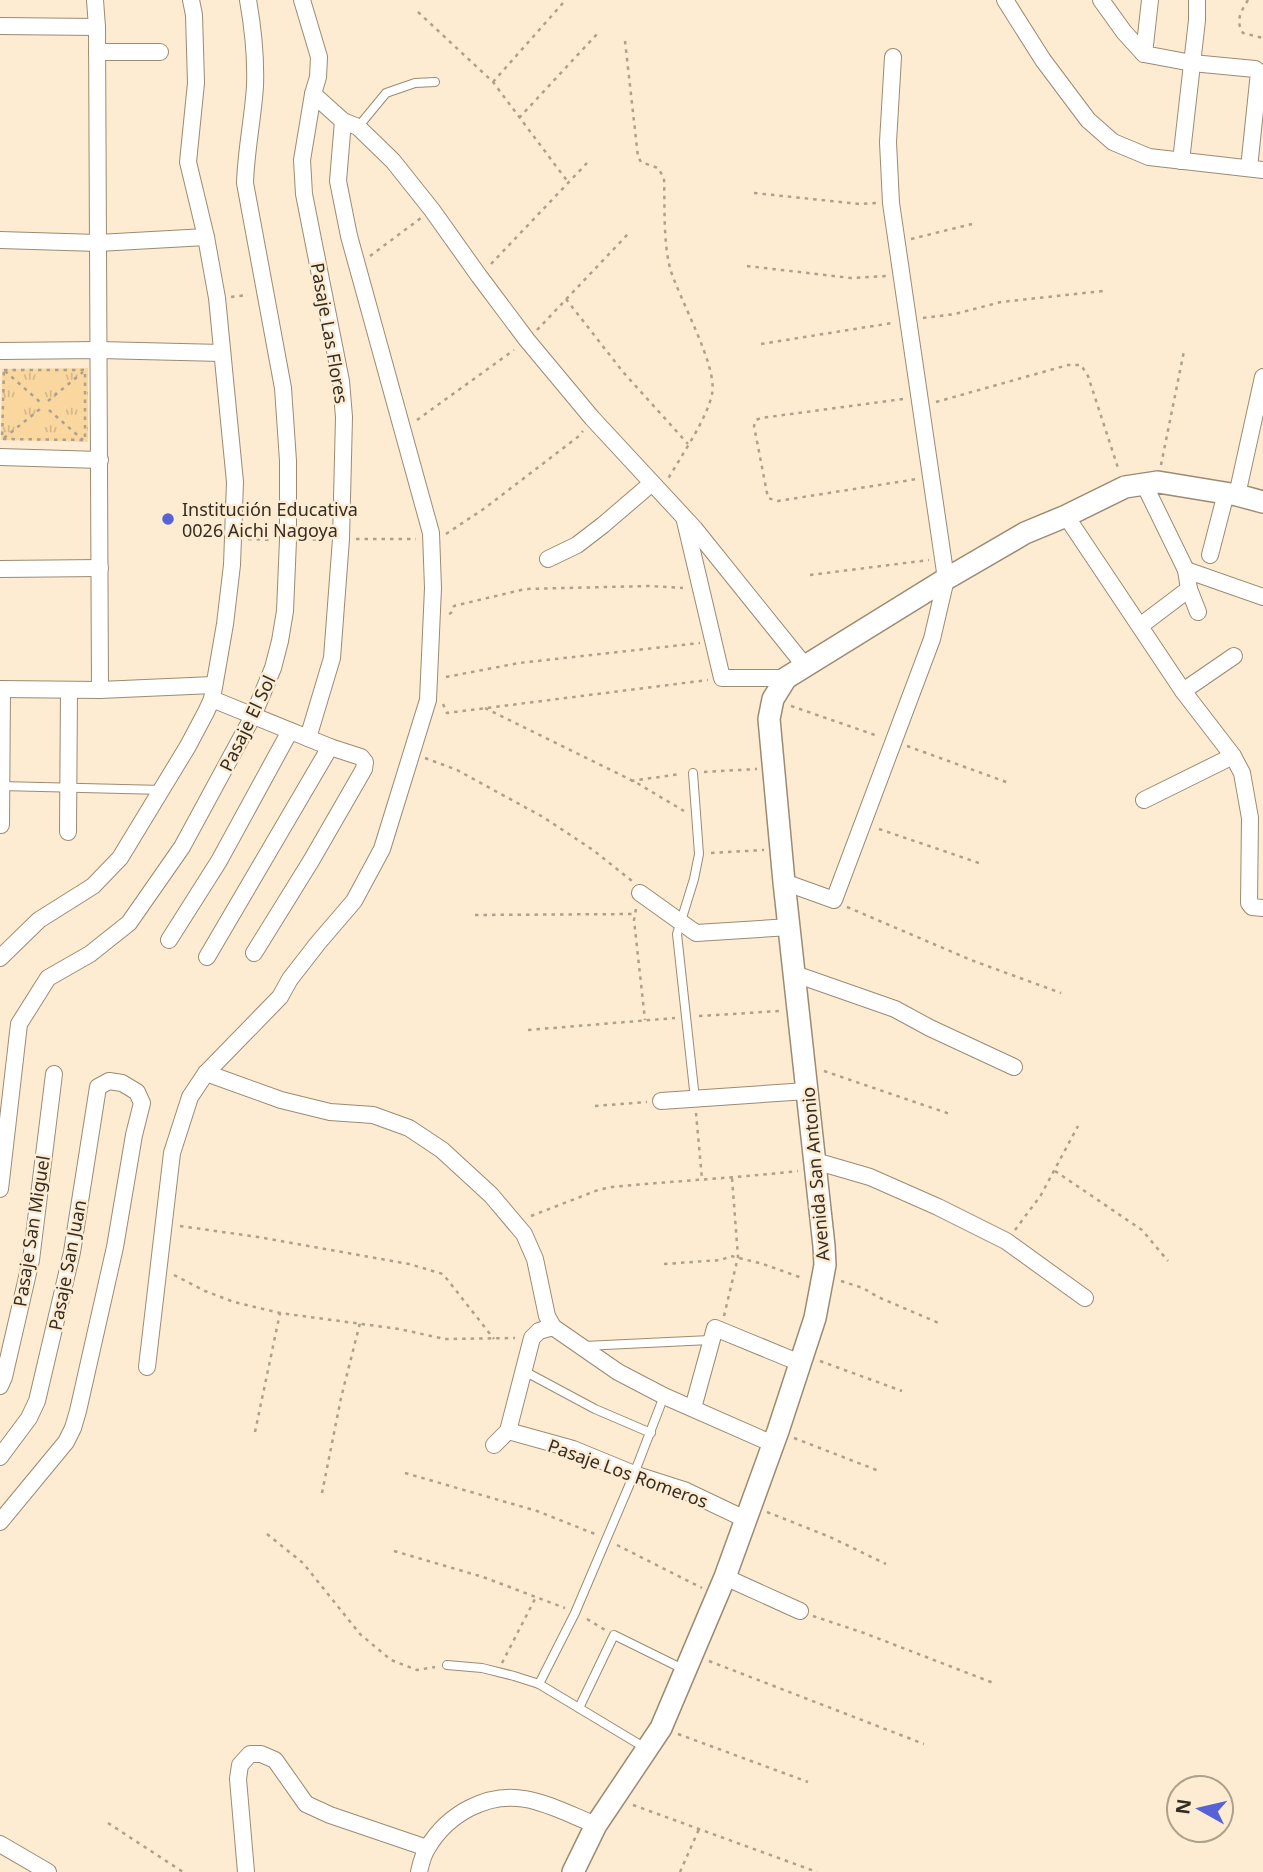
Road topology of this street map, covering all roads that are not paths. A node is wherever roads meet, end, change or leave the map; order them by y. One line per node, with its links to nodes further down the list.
1 (95, 0): 10 (street)
2 (191, 0): 21 (street)
3 (248, 0): 54 (street, Pasaje El Sol)
4 (302, 0): 17 (street, Pasaje Las Flores)
5 (1005, 0): 19 (street)
6 (1101, 0): 13 (street)
7 (1150, 0): 13 (street)
8 (1197, 0): 15 (street)
9 (0, 26): 10 (street)
10 (97, 27): 12 (street)
11 (160, 51): 12 (street)
12 (97, 52): 23 (street)
13 (1144, 54): 15 (street)
14 (893, 57): 39 (street)
15 (1192, 63): 19 (street); 20 (street)
16 (435, 82): 18 (lane)
17 (313, 94): 18 (street); 56 (street, Pasaje Las Flores)
18 (351, 124): 31 (street); 78 (street)
19 (1181, 161): 20 (street)
20 (1256, 169)
21 (206, 237): 23 (street); 26 (street)
22 (0, 240): 23 (street)
23 (98, 243): 24 (street)
24 (92, 350): 25 (street); 26 (street); 29 (street)
25 (2, 351)
26 (222, 353): 53 (street)
27 (1263, 377): 32 (street)
28 (1, 457): 29 (street)
29 (100, 460): 38 (street)
30 (1142, 484): 32 (street); 34 (street); 41 (street)
31 (657, 488): 35 (street); 37 (street)
32 (1231, 494): 33 (street); 36 (street)
33 (1263, 502)
34 (1066, 516): 39 (street); 45 (street)
35 (685, 518): 47 (street); 48 (street)
36 (1210, 555)
37 (548, 559)
38 (100, 568): 40 (street); 51 (street)
39 (945, 568): 47 (street); 67 (street)
40 (0, 569)
41 (1186, 570): 42 (street); 43 (street)
42 (1189, 589): 44 (street); 45 (street)
43 (1263, 597)
44 (1198, 612)
45 (1140, 626): 52 (street)
46 (1234, 656): 52 (street)
47 (804, 666): 48 (street)
48 (786, 678): 67 (street, Avenida San Antonio)
49 (1, 689): 50 (street); 60 (street)
50 (69, 690): 51 (street); 61 (street)
51 (100, 690): 53 (street)
52 (1183, 691): 58 (street)
53 (213, 692): 54 (street); 62 (street)
54 (253, 716): 55 (street); 84 (street, Pasaje El Sol)
55 (290, 731): 56 (street); 72 (street)
56 (308, 738): 57 (street)
57 (330, 747): 73 (street); 75 (street)
58 (1233, 756): 63 (street); 64 (street)
59 (693, 773): 70 (lane)
60 (1, 786): 61 (lane); 65 (street)
61 (68, 789): 62 (lane); 66 (street)
62 (163, 790): 74 (street)
63 (1144, 800)
64 (1257, 818): 69 (street)
65 (2, 825)
66 (68, 832)
67 (784, 882): 71 (street, Avenida San Antonio)
68 (640, 893): 70 (street)
69 (1263, 908)
70 (681, 923): 71 (street); 81 (lane)
71 (790, 927): 76 (street, Avenida San Antonio)
72 (169, 940)
73 (254, 953)
74 (0, 957)
75 (207, 957)
76 (795, 974): 77 (street); 80 (street, Avenida San Antonio)
77 (1014, 1067)
78 (206, 1073): 86 (street); 90 (street)
79 (54, 1074): 92 (street, Pasaje San Miguel)
80 (807, 1091): 81 (street); 83 (street, Avenida San Antonio)
81 (695, 1099): 82 (street)
82 (661, 1101)
83 (815, 1165): 85 (street); 89 (street, Avenida San Antonio)
84 (0, 1189)
85 (1085, 1298)
86 (553, 1327): 88 (street); 91 (street)
87 (716, 1333): 88 (lane); 89 (street); 94 (street)
88 (580, 1346): 93 (street)
89 (802, 1359): 97 (street, Avenida San Antonio)
90 (147, 1367)
91 (524, 1371): 95 (street); 96 (lane)
92 (0, 1386)
93 (664, 1396): 94 (street); 96 (lane)
94 (693, 1408): 97 (street)
95 (508, 1431): 98 (street); 100 (street, Pasaje Los Romeros)
96 (651, 1433): 100 (lane)
97 (775, 1438): 101 (street, Avenida San Antonio)
98 (494, 1445)
99 (0, 1457): 102 (street, Pasaje San Juan)
100 (635, 1474): 101 (street, Pasaje Los Romeros); 107 (lane)
101 (749, 1513): 103 (street, Avenida San Antonio)
102 (0, 1522)
103 (721, 1587): 104 (street); 105 (street, Avenida San Antonio)
104 (800, 1611)
105 (690, 1663): 108 (lane); 109 (street, Avenida San Antonio)
106 (447, 1665): 107 (lane)
107 (539, 1684): 108 (lane)
108 (579, 1708): 109 (lane)
109 (647, 1749): 110 (street, Avenida San Antonio)
110 (596, 1825): 112 (street); 116 (street, Avenida San Antonio)
111 (0, 1844): 113 (street)
112 (427, 1848): 114 (street); 115 (street)
113 (48, 1872)
114 (246, 1872)
115 (419, 1872)
116 (573, 1872)

